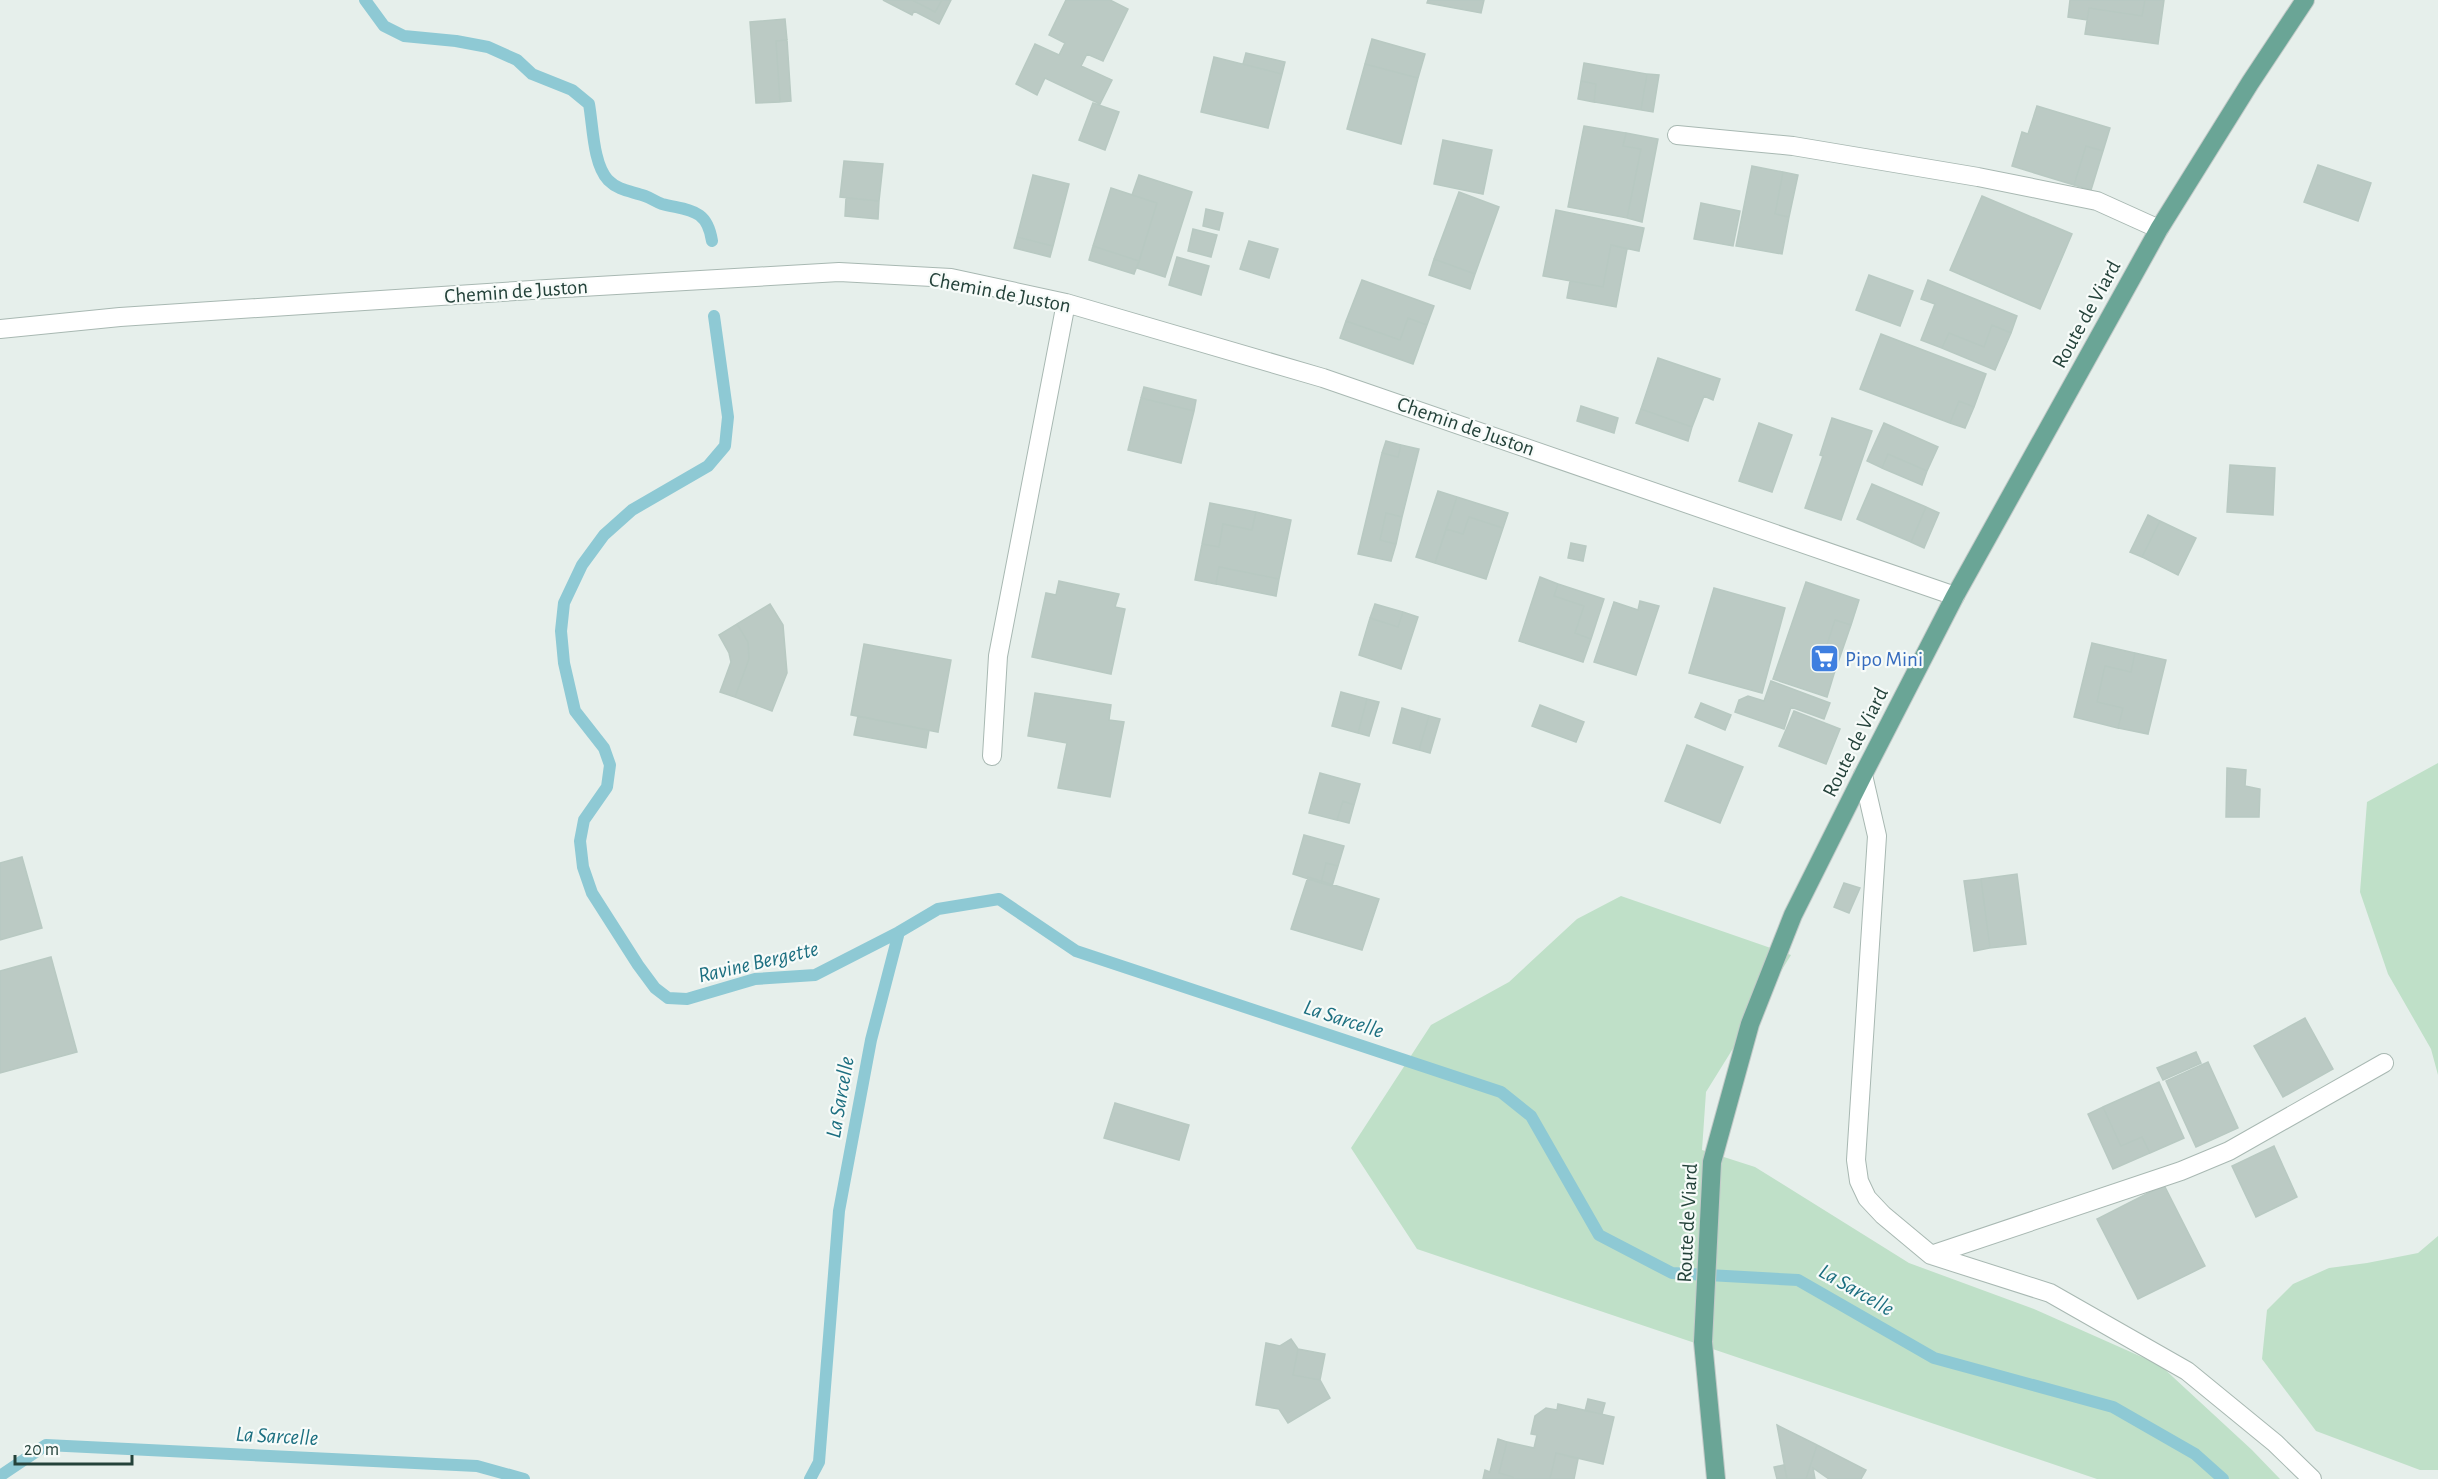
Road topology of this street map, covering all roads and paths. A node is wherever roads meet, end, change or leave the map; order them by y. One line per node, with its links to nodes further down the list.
1 (2306, 0): 3 (main road, Route de Viard)
2 (1677, 135): 3 (street)
3 (2159, 230): 6 (main road, Route de Viard)
4 (1066, 303): 5 (street, Chemin de Juston); 6 (street, Chemin de Juston); 7 (street)
5 (0, 329)
6 (1955, 596): 8 (main road, Route de Viard)
7 (992, 756)
8 (1863, 775): 10 (street); 11 (main road, Route de Viard)
9 (2384, 1063): 10 (street)
10 (1931, 1255): 12 (street)
11 (1716, 1479)
12 (2312, 1479)

